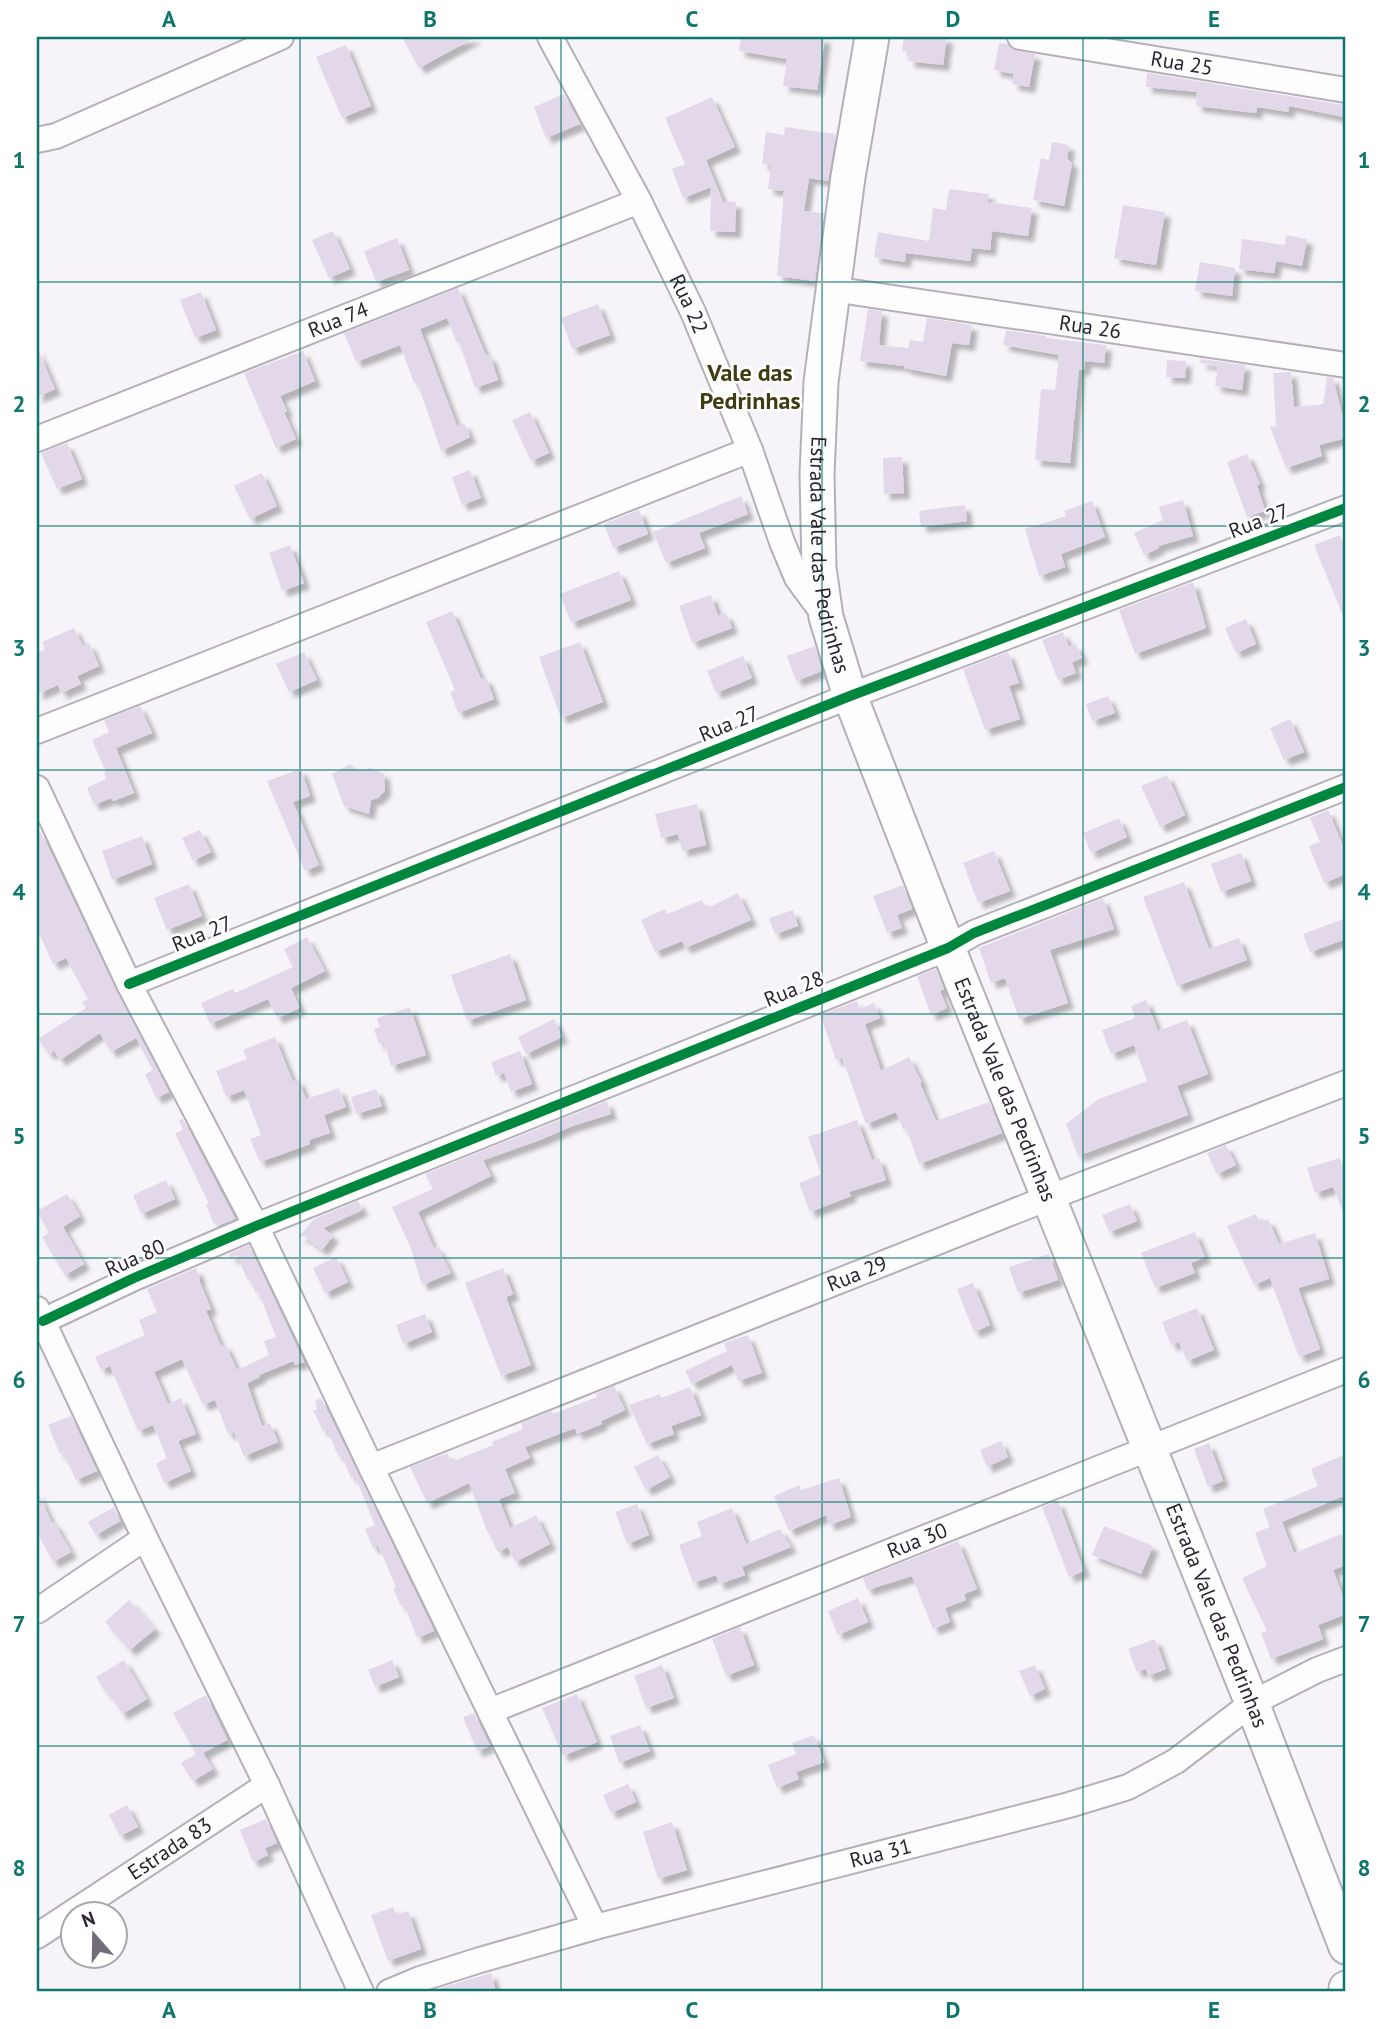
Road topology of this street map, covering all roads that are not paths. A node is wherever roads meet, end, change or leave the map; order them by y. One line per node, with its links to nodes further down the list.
1 (281, 37): 6 (street)
2 (550, 37): 7 (street, Rua 22)
3 (872, 37): 8 (main road, Estrada Vale das Pedrinhas)
4 (1020, 37): 5 (street, Rua 25)
5 (1346, 90)
6 (37, 139)
7 (639, 201): 10 (street, Rua 74); 11 (street, Rua 22)
8 (832, 289): 9 (street, Rua 26); 13 (main road, Estrada Vale das Pedrinhas)
9 (1346, 365)
10 (37, 439)
11 (750, 450): 13 (street, Rua 22); 15 (street)
12 (1346, 508): 14 (street, Rua 27)
13 (826, 617): 14 (main road, Estrada Vale das Pedrinhas)
14 (850, 696): 18 (main road, Estrada Vale das Pedrinhas); 19 (street, Rua 27)
15 (37, 731)
16 (1346, 787): 18 (street, Rua 28)
17 (37, 788): 19 (street)
18 (948, 948): 21 (main road, Estrada Vale das Pedrinhas); 22 (street, Rua 28)
19 (129, 984): 22 (street)
20 (1346, 1083): 21 (street, Rua 29)
21 (1048, 1198): 25 (main road, Estrada Vale das Pedrinhas); 26 (street, Rua 29)
22 (256, 1226): 23 (street, Rua 80); 26 (street)
23 (40, 1315): 27 (street)
24 (1346, 1370): 25 (street, Rua 30)
25 (1149, 1449): 30 (main road, Estrada Vale das Pedrinhas); 31 (street, Rua 30)
26 (371, 1467): 31 (street)
27 (145, 1538): 28 (street); 32 (street)
28 (37, 1611)
29 (1346, 1659): 30 (street, Rua 31)
30 (1252, 1703): 33 (street, Rua 31); 34 (main road, Estrada Vale das Pedrinhas)
31 (490, 1711): 33 (street)
32 (267, 1784): 35 (street, Estrada 83); 36 (street)
33 (596, 1927): 37 (street, Rua 31)
34 (1343, 1927)
35 (37, 1936)
36 (361, 1992)
37 (389, 1992)

